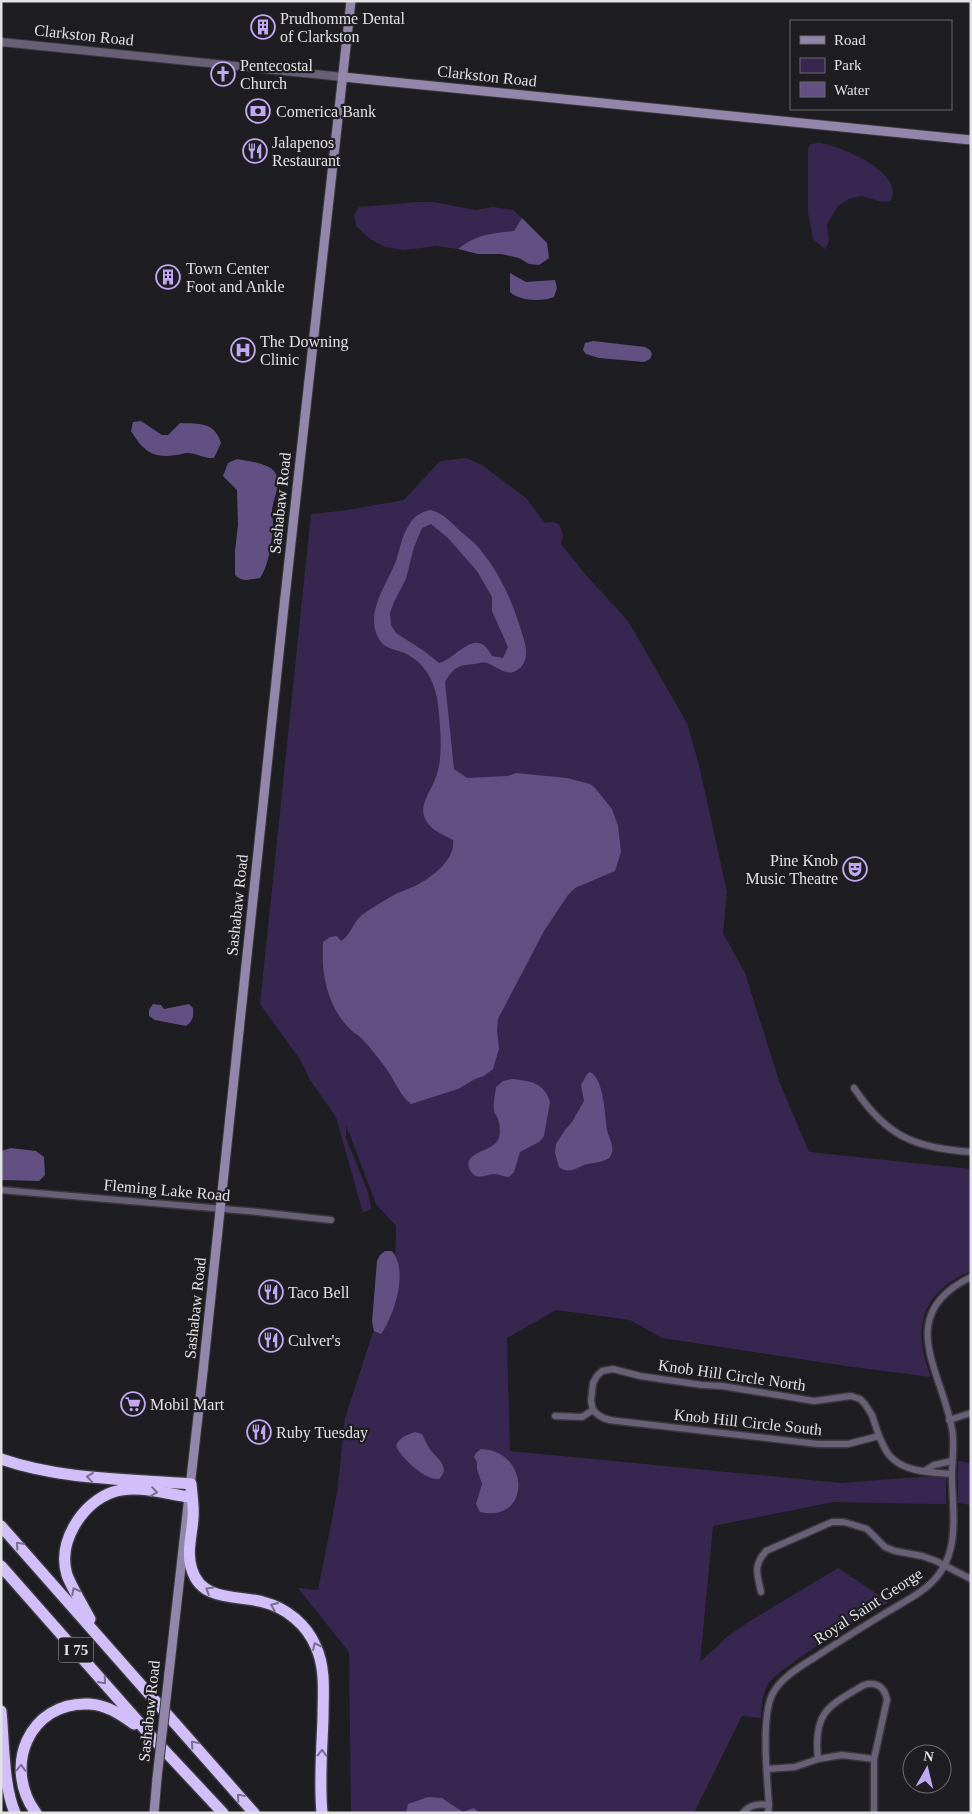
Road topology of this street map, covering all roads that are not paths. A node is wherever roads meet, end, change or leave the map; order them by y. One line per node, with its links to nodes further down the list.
1 (351, 1): 3 (main road, Sashabaw Road)
2 (1, 42): 3 (street, Clarkston Road)
3 (343, 77): 4 (main road, Clarkston Road); 8 (main road, Sashabaw Road)
4 (971, 140)
5 (854, 1088): 6 (street)
6 (971, 1152)
7 (1, 1190): 8 (street, Fleming Lake Road)
8 (220, 1209): 9 (street, Fleming Lake Road); 20 (main road, Sashabaw Road)
9 (331, 1220)
10 (971, 1278): 14 (street, Royal Saint George)
11 (593, 1410): 13 (street); 15 (street, Knob Hill Circle South); 15 (street, Knob Hill Circle North)
12 (971, 1413): 14 (street)
13 (555, 1416)
14 (949, 1420): 17 (street, Royal Saint George)
15 (878, 1436): 18 (street)
16 (1, 1459): 20 (highway, one-way to 16)
17 (952, 1461): 18 (street); 19 (street, Royal Saint George)
18 (926, 1470): 19 (street)
19 (952, 1474): 23 (street, Royal Saint George)
20 (191, 1484): 21 (main road, Sashabaw Road); 39 (highway, one-way to 20)
21 (189, 1497): 27 (highway, one-way to 21); 36 (main road, Sashabaw Road, bridge)
22 (1, 1526): 27 (highway, I 75, one-way to 22)
23 (944, 1565): 25 (street); 26 (street); 32 (street, Royal Saint George)
24 (1, 1566): 29 (highway, I 75, one-way to 29)
25 (971, 1579)
26 (761, 1592)
27 (109, 1648): 38 (highway, I 75, one-way to 27)
28 (1, 1711): 34 (highway)
29 (150, 1735): 35 (highway, one-way to 29); 37 (highway, I 75)
30 (818, 1759): 31 (street); 31 (street); 32 (street)
31 (874, 1759): 42 (street)
32 (767, 1769): 33 (street, Royal Saint George)
33 (769, 1804): 40 (street); 41 (street, Royal Saint George)
34 (15, 1813)
35 (36, 1813)
36 (154, 1813)
37 (224, 1813)
38 (254, 1813)
39 (322, 1813)
40 (743, 1813)
41 (768, 1813)
42 (874, 1813)

